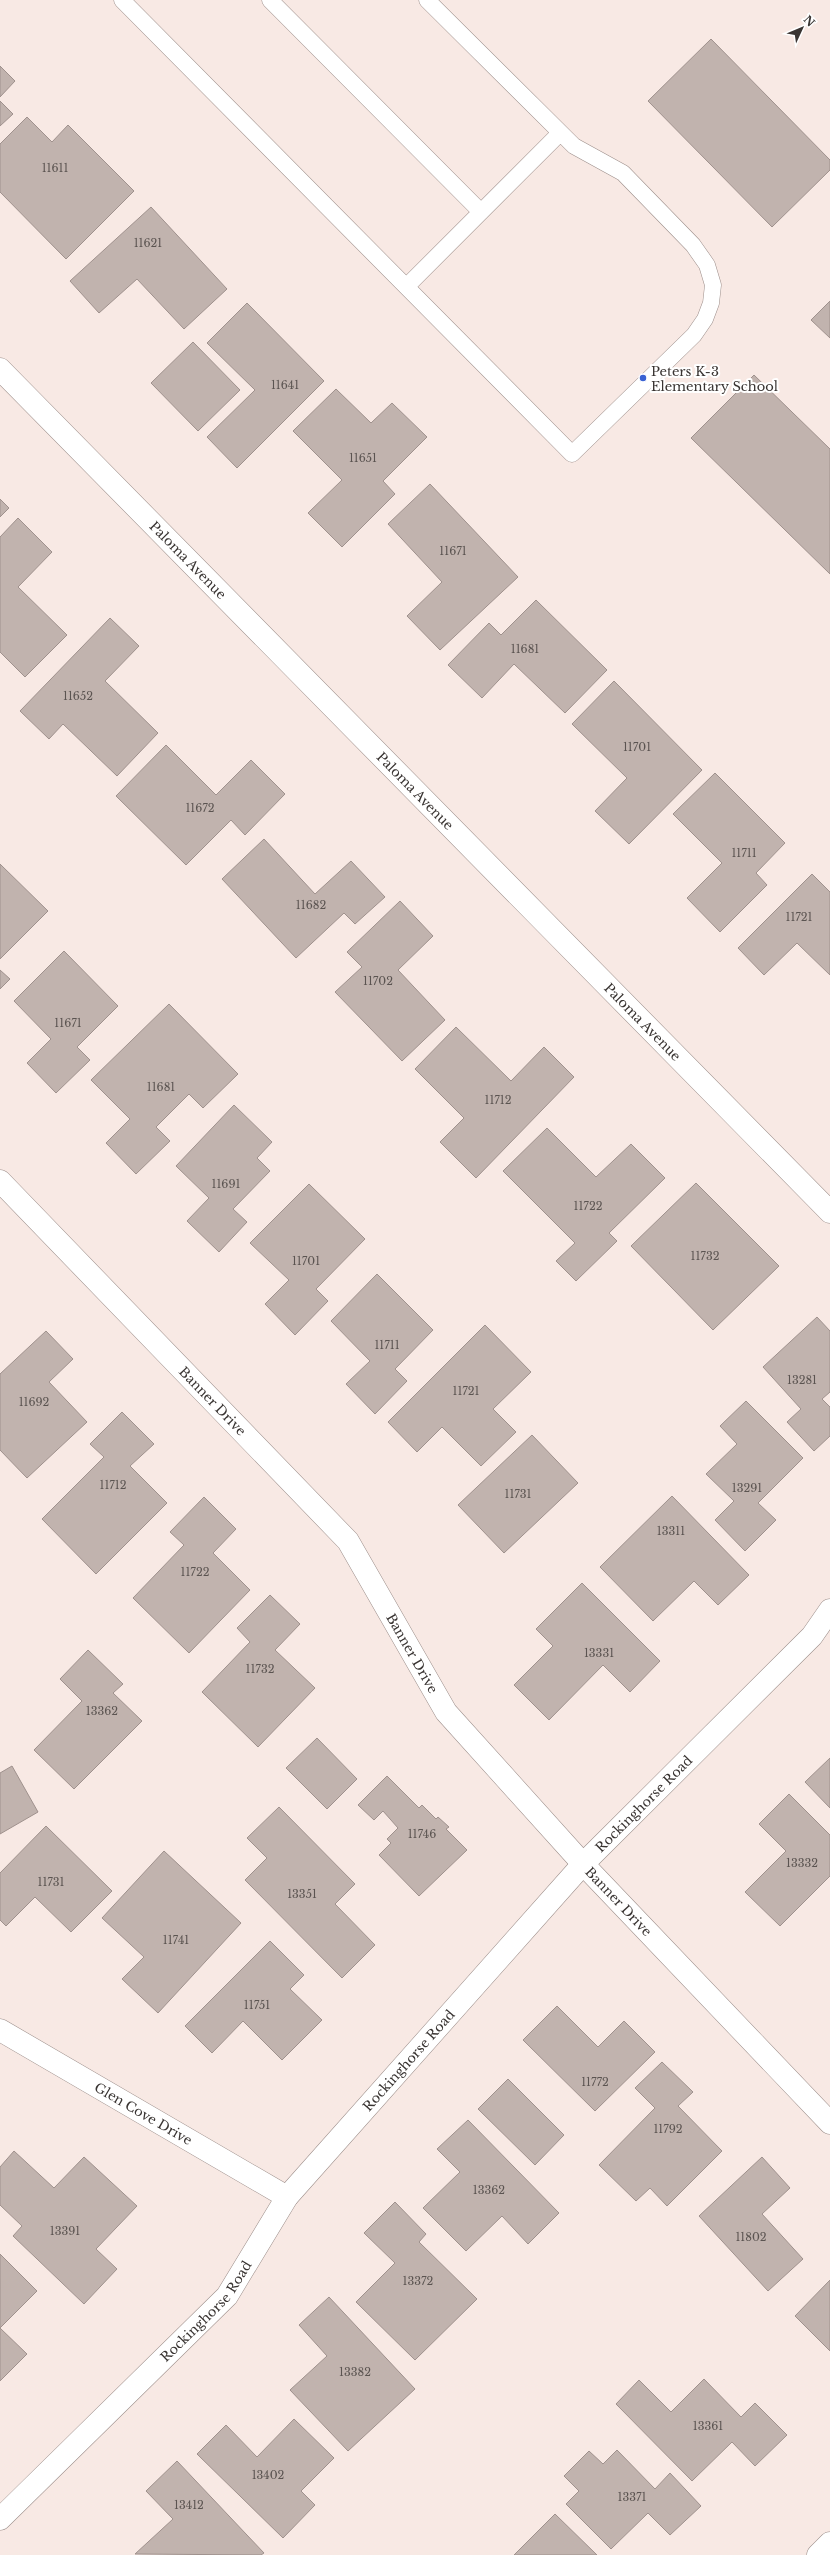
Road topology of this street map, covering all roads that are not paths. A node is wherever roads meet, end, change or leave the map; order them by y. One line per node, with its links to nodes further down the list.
1 (122, 0): 6 (lane)
2 (270, 0): 5 (lane)
3 (427, 0): 4 (lane)
4 (560, 133): 5 (lane); 6 (lane)
5 (481, 212): 6 (lane)
6 (407, 286)
7 (0, 369): 9 (street, Paloma Avenue)
8 (0, 1181): 11 (street, Banner Drive)
9 (830, 1212)
10 (830, 1610): 11 (street, Rockinghorse Road)
11 (583, 1864): 13 (street, Banner Drive); 14 (street, Rockinghorse Road)
12 (0, 2030): 14 (street, Glen Cove Drive)
13 (830, 2123)
14 (287, 2197): 15 (street, Rockinghorse Road)
15 (0, 2519)
16 (830, 2543): 17 (street)
17 (818, 2555)

